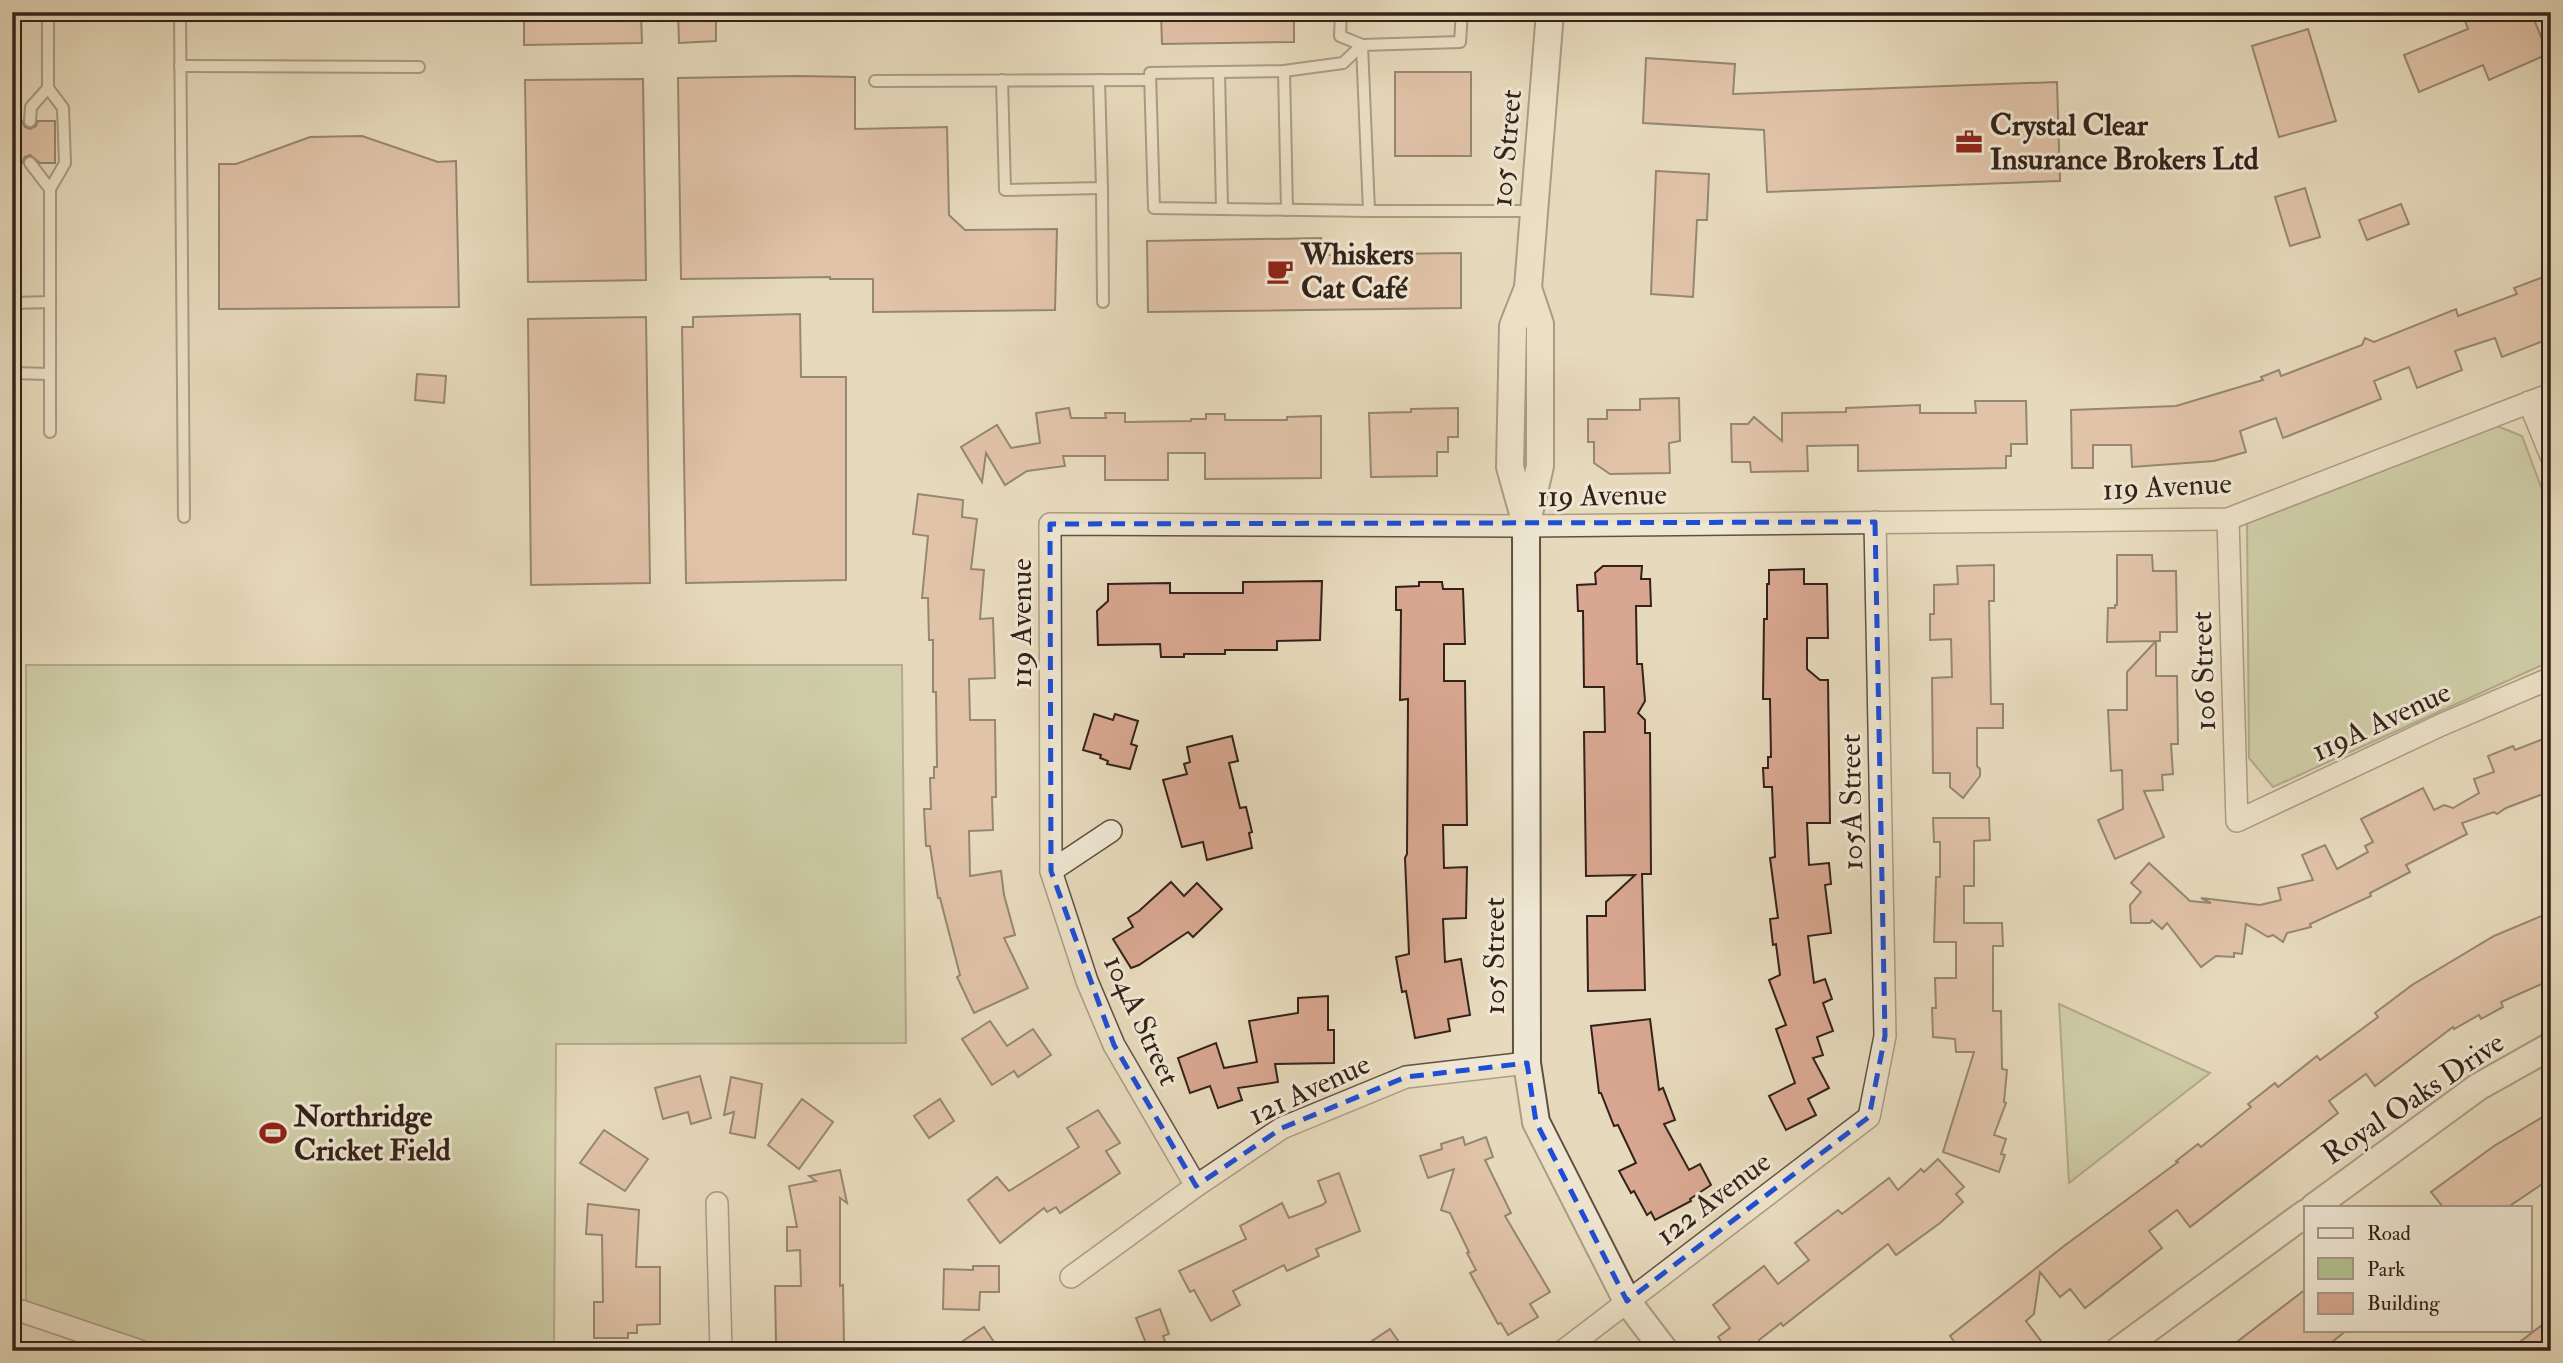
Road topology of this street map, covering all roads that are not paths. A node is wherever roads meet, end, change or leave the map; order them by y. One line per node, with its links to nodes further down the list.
1 (48, 12): 15 (lane)
2 (180, 12): 7 (lane)
3 (1340, 12): 6 (lane)
4 (1462, 12): 6 (lane)
5 (1550, 12): 23 (street, 105 Street)
6 (1362, 45): 9 (lane); 22 (lane)
7 (180, 66): 8 (lane); 33 (lane)
8 (419, 66)
9 (1284, 71): 10 (lane); 21 (lane)
10 (1219, 72): 13 (lane); 20 (lane)
11 (1002, 80): 12 (lane); 14 (lane); 18 (lane)
12 (1099, 80): 13 (lane); 18 (lane)
13 (1150, 80): 20 (lane)
14 (875, 81)
15 (48, 88): 16 (lane); 19 (lane)
16 (30, 121)
17 (30, 163): 19 (lane)
18 (1102, 188): 25 (lane)
19 (50, 189): 24 (lane)
20 (1222, 209): 21 (lane)
21 (1287, 210): 22 (lane)
22 (1369, 211): 23 (lane)
23 (1534, 211): 36 (street, 105 Street)
24 (50, 302): 26 (lane); 28 (lane)
25 (1103, 302)
26 (12, 303)
27 (12, 373): 28 (lane)
28 (50, 374): 31 (lane)
29 (2551, 394): 30 (street, 119 Avenue)
30 (2529, 402): 32 (street); 34 (street, 119 Avenue)
31 (50, 432)
32 (2551, 456)
33 (184, 517)
34 (2228, 519): 35 (street, 119 Avenue); 38 (street, 106 Street)
35 (1875, 522): 36 (street, 119 Avenue); 43 (street, 105A Street)
36 (1526, 526): 40 (street, 119 Avenue); 42 (street, 105 Street)
37 (2551, 677): 38 (street, 119A Avenue)
38 (2237, 821)
39 (1111, 831): 40 (street)
40 (1051, 871): 44 (street, 104A Street)
41 (2551, 1046): 46 (street, Royal Oaks Drive)
42 (1527, 1063): 44 (street, 121 Avenue); 49 (street, 105 Street)
43 (1877, 1079): 49 (street, 122 Avenue)
44 (1196, 1186): 48 (street, 121 Avenue)
45 (717, 1203): 52 (street)
46 (2315, 1206)
47 (2304, 1214): 55 (street)
48 (1071, 1277)
49 (1627, 1300): 53 (street, 122 Avenue); 54 (street, 105 Street)
50 (12, 1308): 51 (street)
51 (131, 1350)
52 (721, 1351)
53 (1563, 1351)
54 (1665, 1351)
55 (2118, 1351)

